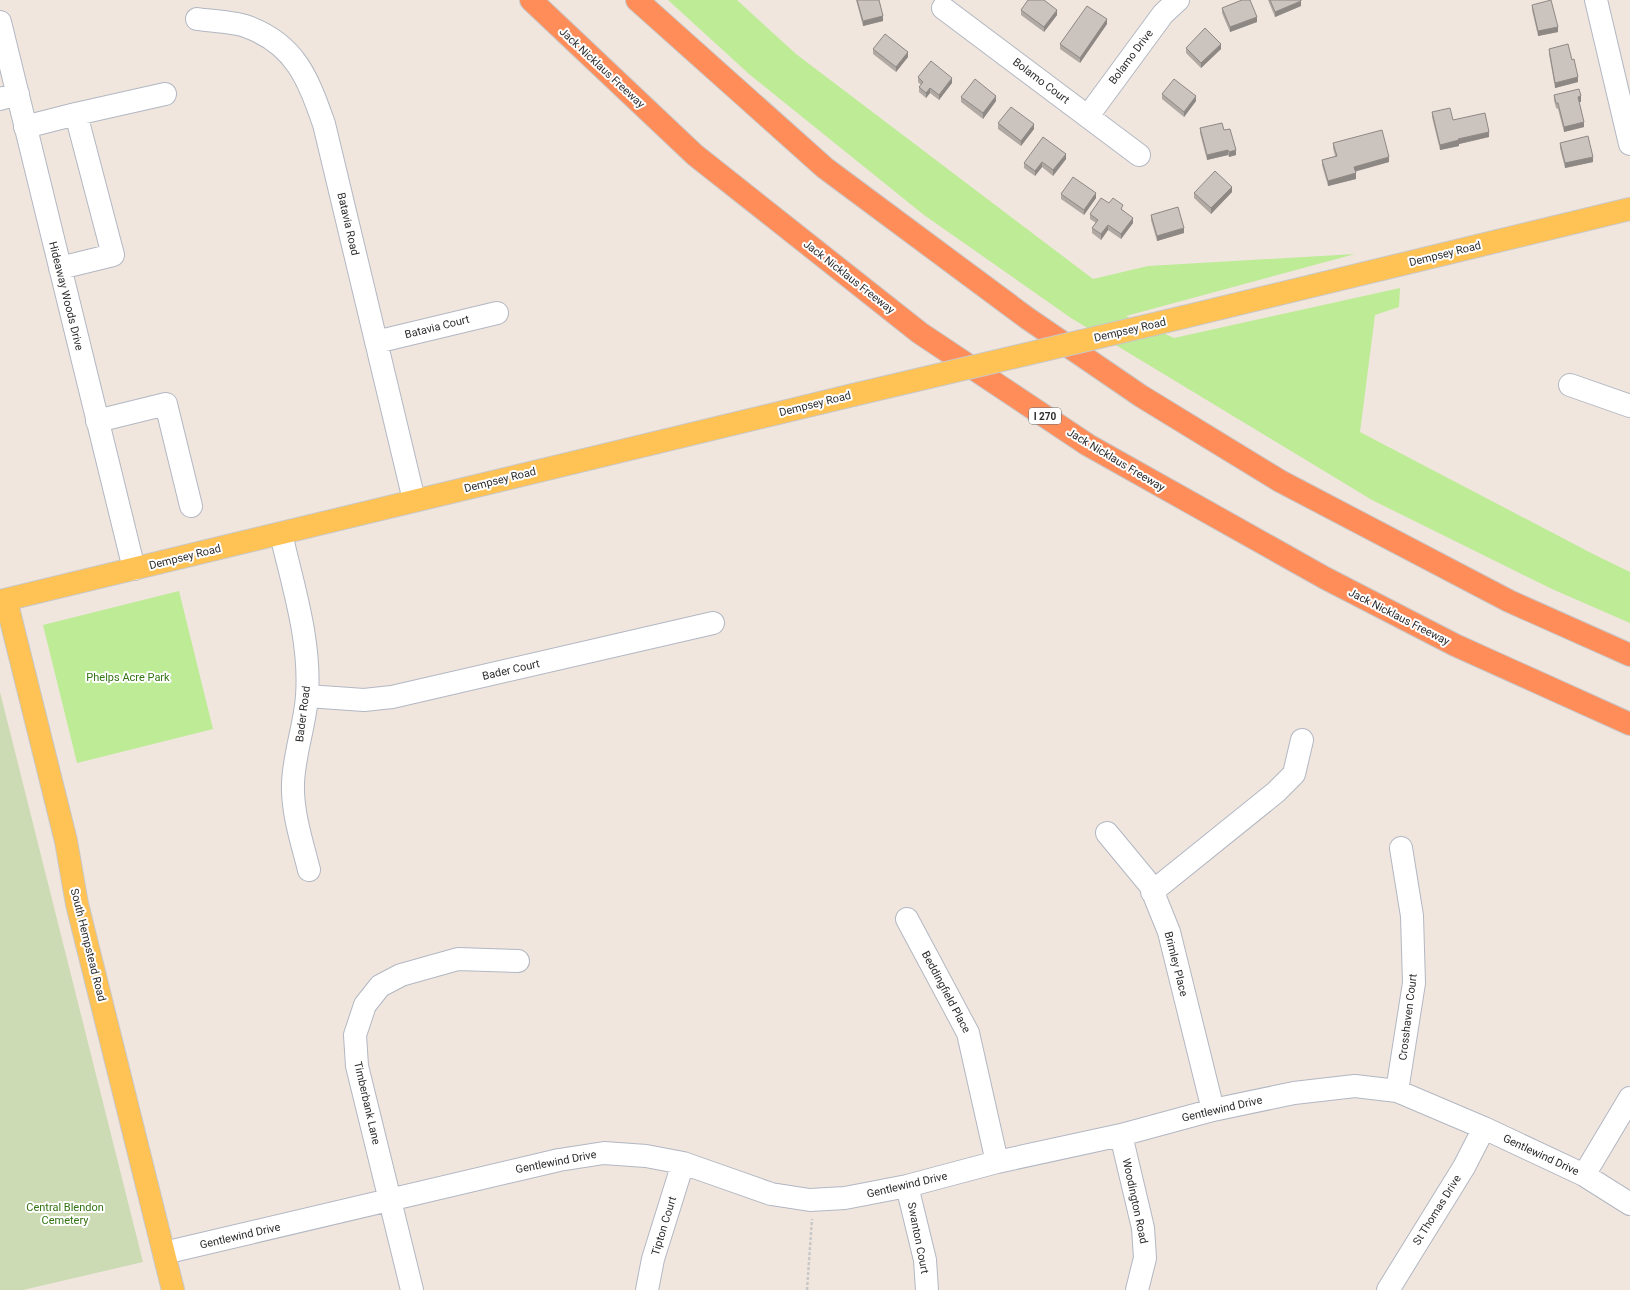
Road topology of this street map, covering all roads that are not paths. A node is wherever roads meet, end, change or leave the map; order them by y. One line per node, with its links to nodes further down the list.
1 (531, 0): 31 (highway, Jack Nicklaus Freeway / I 270)
2 (637, 0): 29 (highway)
3 (1178, 0): 12 (street, Bolamo Drive)
4 (1596, 0): 8 (street)
5 (943, 8): 12 (street, Bolamo Court)
6 (197, 19): 19 (street, Batavia Road)
7 (0, 22): 10 (street, Hideaway Woods Drive)
8 (1621, 69): 14 (street)
9 (165, 94): 11 (street)
10 (9, 97): 13 (street, Hideaway Woods Drive)
11 (76, 114): 13 (street); 17 (street)
12 (1088, 116): 15 (street, Bolamo Court)
13 (25, 127): 17 (street, Hideaway Woods Drive)
14 (1630, 144)
15 (1140, 155)
16 (1630, 209): 23 (main road, Dempsey Road, bridge)
17 (60, 268): 22 (street, Hideaway Woods Drive)
18 (497, 313): 19 (street, Batavia Court)
19 (376, 342): 23 (street, Batavia Road)
20 (1570, 385): 21 (street)
21 (1630, 406)
22 (97, 421): 24 (street); 26 (street, Hideaway Woods Drive)
23 (414, 500): 25 (main road, Dempsey Road)
24 (191, 506)
25 (281, 534): 26 (main road, Dempsey Road); 30 (street, Bader Road)
26 (134, 569): 27 (main road, Dempsey Road)
27 (3, 601): 50 (main road, South Hempstead Road)
28 (712, 623): 30 (street, Bader Court)
29 (1630, 655)
30 (307, 696): 35 (street, Bader Road)
31 (1630, 724)
32 (1302, 740): 36 (street)
33 (1107, 833): 36 (street, Brimley Place)
34 (1401, 848): 39 (street, Crosshaven Court)
35 (309, 870)
36 (1152, 892): 41 (street, Brimley Place)
37 (907, 919): 44 (street, Beddingfield Place)
38 (518, 961): 48 (street, Timberbank Lane)
39 (1397, 1091): 41 (street, Gentlewind Drive); 42 (street, Gentlewind Drive)
40 (1630, 1098): 46 (street)
41 (1213, 1110): 43 (street, Gentlewind Drive)
42 (1484, 1128): 46 (street, Gentlewind Drive); 56 (street, St Thomas Drive)
43 (1121, 1135): 44 (street, Gentlewind Drive); 55 (street, Woodington Road)
44 (997, 1162): 47 (street, Gentlewind Drive)
45 (683, 1163): 47 (street, Gentlewind Drive); 48 (street, Gentlewind Drive); 53 (street, Tipton Court)
46 (1584, 1175): 49 (street, Gentlewind Drive)
47 (907, 1186): 54 (street, Swanton Court)
48 (390, 1200): 50 (street, Gentlewind Drive); 52 (street, Timberbank Lane)
49 (1630, 1204)
50 (164, 1253): 51 (main road, South Hempstead Road)
51 (173, 1290)
52 (412, 1290)
53 (647, 1290)
54 (927, 1290)
55 (1137, 1290)
56 (1388, 1290)

